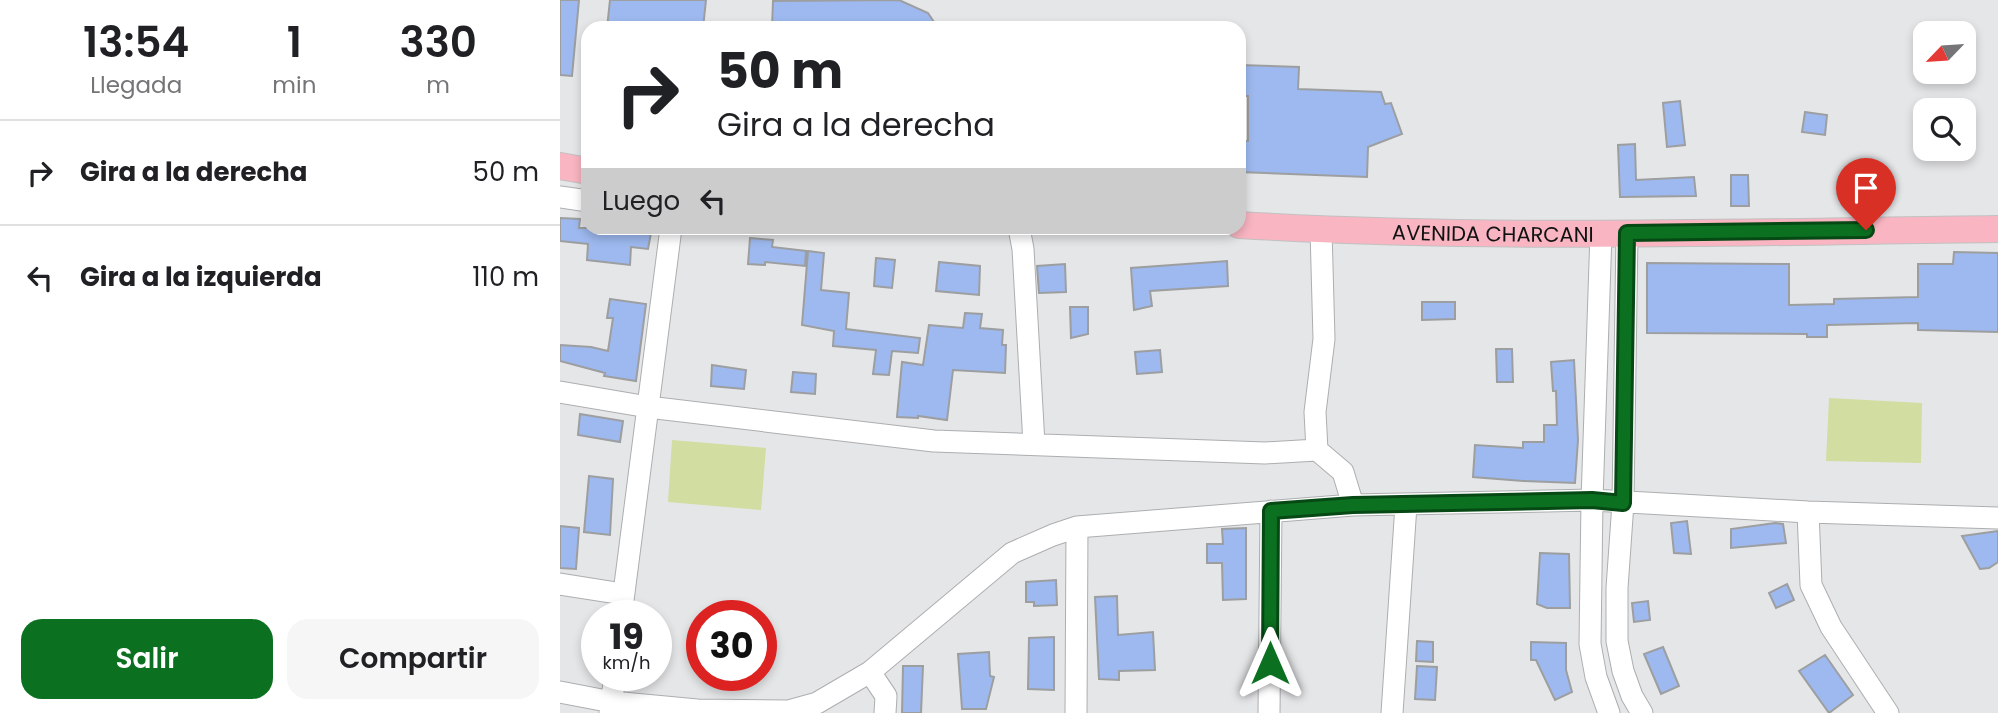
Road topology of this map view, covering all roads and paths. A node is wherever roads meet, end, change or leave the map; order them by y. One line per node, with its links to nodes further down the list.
1 (560, 166): 2 (main road)
2 (581, 170)
3 (560, 197): 4 (street)
4 (581, 200)
5 (1246, 225): 7 (main road, AVENIDA CHARCANI)
6 (1998, 229): 8 (main road, AVENIDA CHARCANI)
7 (1321, 230): 8 (main road, AVENIDA CHARCANI); 14 (street)
8 (1614, 233): 15 (street); 16 (street)
9 (670, 235): 12 (street)
10 (1020, 235): 13 (street)
11 (560, 392): 12 (street)
12 (648, 407): 13 (street); 24 (street)
13 (1034, 444): 14 (street)
14 (1317, 450): 17 (street)
15 (1592, 500): 16 (street); 18 (street); 33 (street)
16 (1623, 503): 20 (street); 34 (street)
17 (1353, 505): 18 (street); 19 (street)
18 (1406, 505): 32 (street)
19 (1271, 511): 22 (street); 31 (street)
20 (1808, 512): 21 (street); 35 (street)
21 (1998, 517)
22 (1077, 527): 26 (street); 30 (street)
23 (560, 584): 24 (street)
24 (623, 594): 25 (street)
25 (622, 600)
26 (870, 672): 28 (street); 29 (street)
27 (560, 692): 28 (street)
28 (611, 707)
29 (885, 713)
30 (1076, 713)
31 (1269, 713)
32 (1392, 713)
33 (1609, 713)
34 (1642, 713)
35 (1888, 713)

